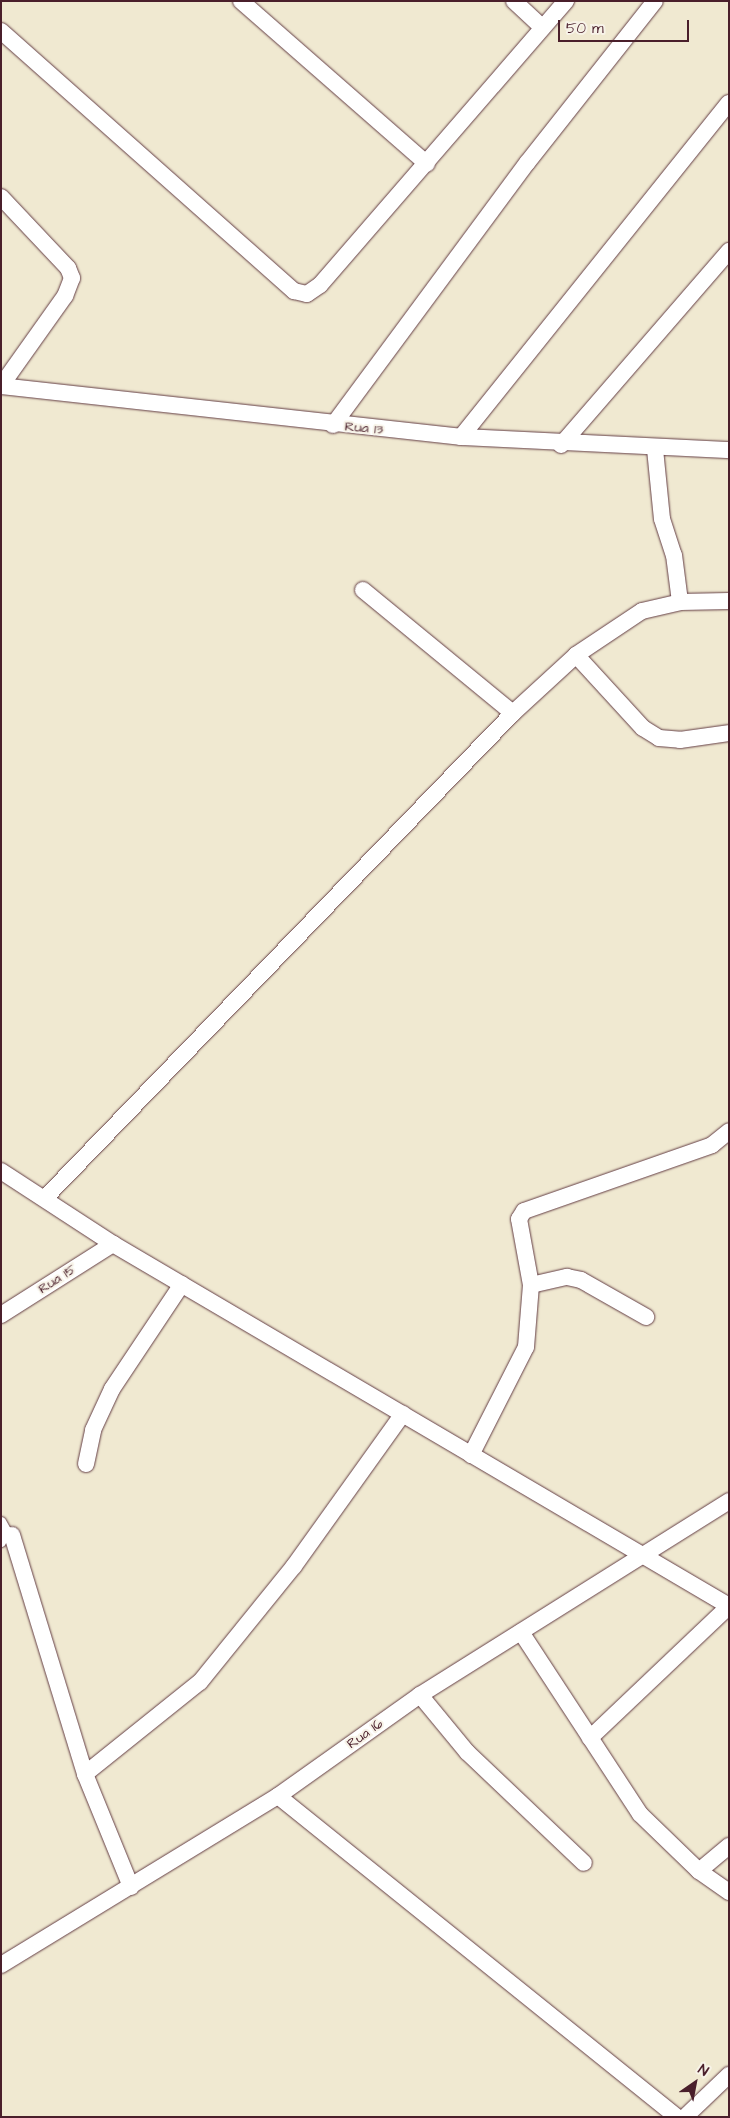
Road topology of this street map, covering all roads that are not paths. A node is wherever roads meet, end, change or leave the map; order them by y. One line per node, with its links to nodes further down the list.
1 (241, 1): 8 (street)
2 (514, 1): 5 (street)
3 (566, 1): 5 (street)
4 (655, 1): 12 (street)
5 (542, 27): 8 (street)
6 (4, 38): 8 (street)
7 (729, 103): 14 (street)
8 (427, 164)
9 (1, 197): 11 (street)
10 (729, 251): 15 (street)
11 (1, 386): 12 (street, Rua 13)
12 (332, 425): 14 (street, Rua 13)
13 (729, 436): 17 (street)
14 (462, 438): 15 (street, Rua 13)
15 (561, 444): 16 (street, Rua 13)
16 (655, 449): 17 (street, Rua 13); 20 (street)
17 (723, 450)
18 (363, 590): 22 (street)
19 (729, 601): 20 (street)
20 (680, 602): 21 (street)
21 (576, 655): 22 (street); 23 (street)
22 (514, 712): 26 (street)
23 (729, 733)
24 (729, 1131): 29 (street)
25 (1, 1171): 26 (street)
26 (45, 1198): 27 (street)
27 (113, 1244): 28 (street); 30 (street, Rua 15)
28 (182, 1284): 32 (street); 34 (street)
29 (531, 1285): 31 (street); 33 (street)
30 (1, 1315)
31 (646, 1317)
32 (403, 1414): 33 (street); 43 (street)
33 (471, 1455): 38 (street)
34 (86, 1464)
35 (729, 1501): 38 (street, Rua 16)
36 (1, 1521): 37 (lane)
37 (6, 1538): 43 (street)
38 (644, 1556): 39 (street); 40 (street, Rua 16)
39 (729, 1606): 42 (street)
40 (520, 1632): 41 (street, Rua 16); 42 (street)
41 (420, 1695): 44 (street, Rua 16); 46 (street)
42 (590, 1738): 47 (street)
43 (85, 1774): 48 (street)
44 (278, 1796): 48 (street, Rua 16); 52 (street)
45 (729, 1846): 47 (street)
46 (584, 1863)
47 (699, 1871): 49 (street)
48 (131, 1887): 50 (street, Rua 16)
49 (729, 1892)
50 (1, 1965)
51 (729, 2075): 53 (street)
52 (677, 2117)
53 (686, 2117)

